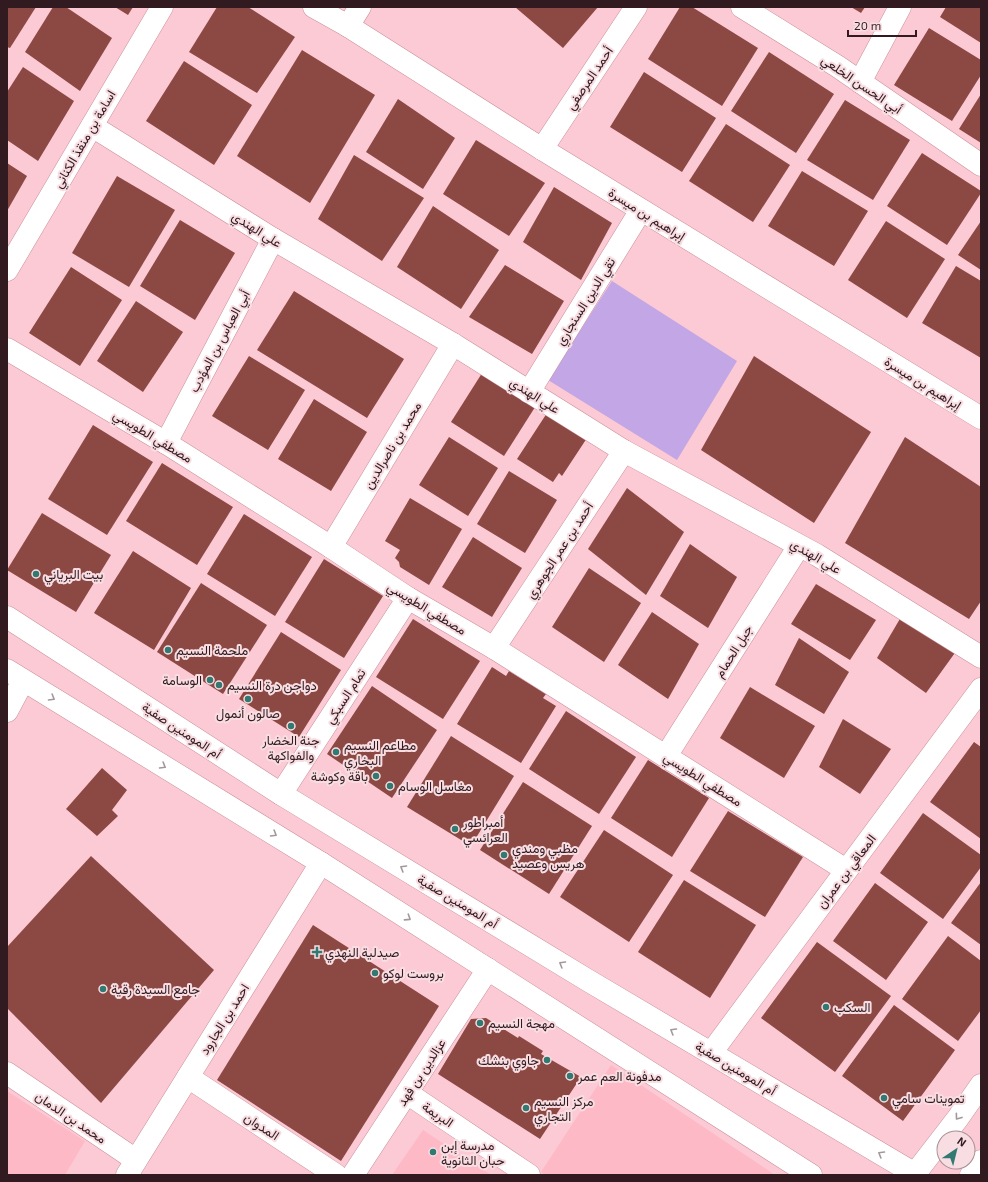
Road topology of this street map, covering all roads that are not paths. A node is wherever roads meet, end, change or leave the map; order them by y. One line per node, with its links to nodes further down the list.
1 (162, 7): 9 (street, اسامة بن منقذ الكناني)
2 (314, 7): 7 (street, إبراهيم بن ميسرة)
3 (360, 7): 7 (street)
4 (636, 7): 10 (street, أحمد المرصفي)
5 (742, 7): 8 (street, أبي الحسن الخلعي)
6 (900, 7): 8 (street)
7 (348, 26): 10 (street, إبراهيم بن ميسرة)
8 (860, 82): 11 (street, أبي الحسن الخلعي)
9 (92, 126): 13 (street, علي الهندي); 14 (street, اسامة بن منقذ الكناني)
10 (542, 149): 12 (street, إبراهيم بن ميسرة)
11 (981, 165)
12 (641, 210): 17 (street, تقي الدين السنجاري); 18 (street, إبراهيم بن ميسرة)
13 (273, 239): 15 (street, علي الهندي); 19 (street, أبي العباس بن المؤدب)
14 (7, 270)
15 (453, 344): 17 (street, علي الهندي); 22 (street, محمد بن ناصرالدين)
16 (7, 349): 19 (street, مصطفي الطويسي)
17 (529, 392): 20 (street, علي الهندي)
18 (981, 418)
19 (166, 443): 22 (street, مصطفي الطويسي)
20 (624, 451): 21 (street, علي الهندي); 25 (street, أحمد بن عمر الجوهري)
21 (799, 546): 26 (street, علي الهندي); 30 (street, جبل الحمام)
22 (331, 547): 23 (street, مصطفي الطويسي)
23 (408, 598): 25 (street, مصطفي الطويسي); 31 (street, تمام السبكي)
24 (7, 617): 31 (street, أم المومنين صفية)
25 (494, 648): 30 (street, مصطفي الطويسي)
26 (981, 657)
27 (15, 676): 29 (street); 32 (street, one-way to 32)
28 (981, 689): 33 (street, المعاقي بن عمران)
29 (7, 712)
30 (666, 756): 33 (street, مصطفي الطويسي)
31 (281, 794): 35 (street, أم المومنين صفية, one-way to 31)
32 (321, 863): 34 (street, one-way to 34); 37 (street, احمد بن الجارود)
33 (846, 870): 35 (street, المعاقي بن عمران)
34 (488, 969): 39 (street, عزالدين بن فهد); 45 (street)
35 (711, 1053): 46 (street, أم المومنين صفية, one-way to 35)
36 (7, 1073): 41 (street, محمد بن الدمان)
37 (188, 1077): 41 (street, احمد بن الجارود); 42 (street, المدوان)
38 (981, 1085): 46 (street, one-way to 46)
39 (407, 1093): 43 (street, عزالدين بن فهد); 44 (street, البريمة)
40 (981, 1161): 47 (street)
41 (131, 1168)
42 (336, 1175)
43 (353, 1175)
44 (529, 1175)
45 (811, 1175)
46 (914, 1175)
47 (971, 1175)

